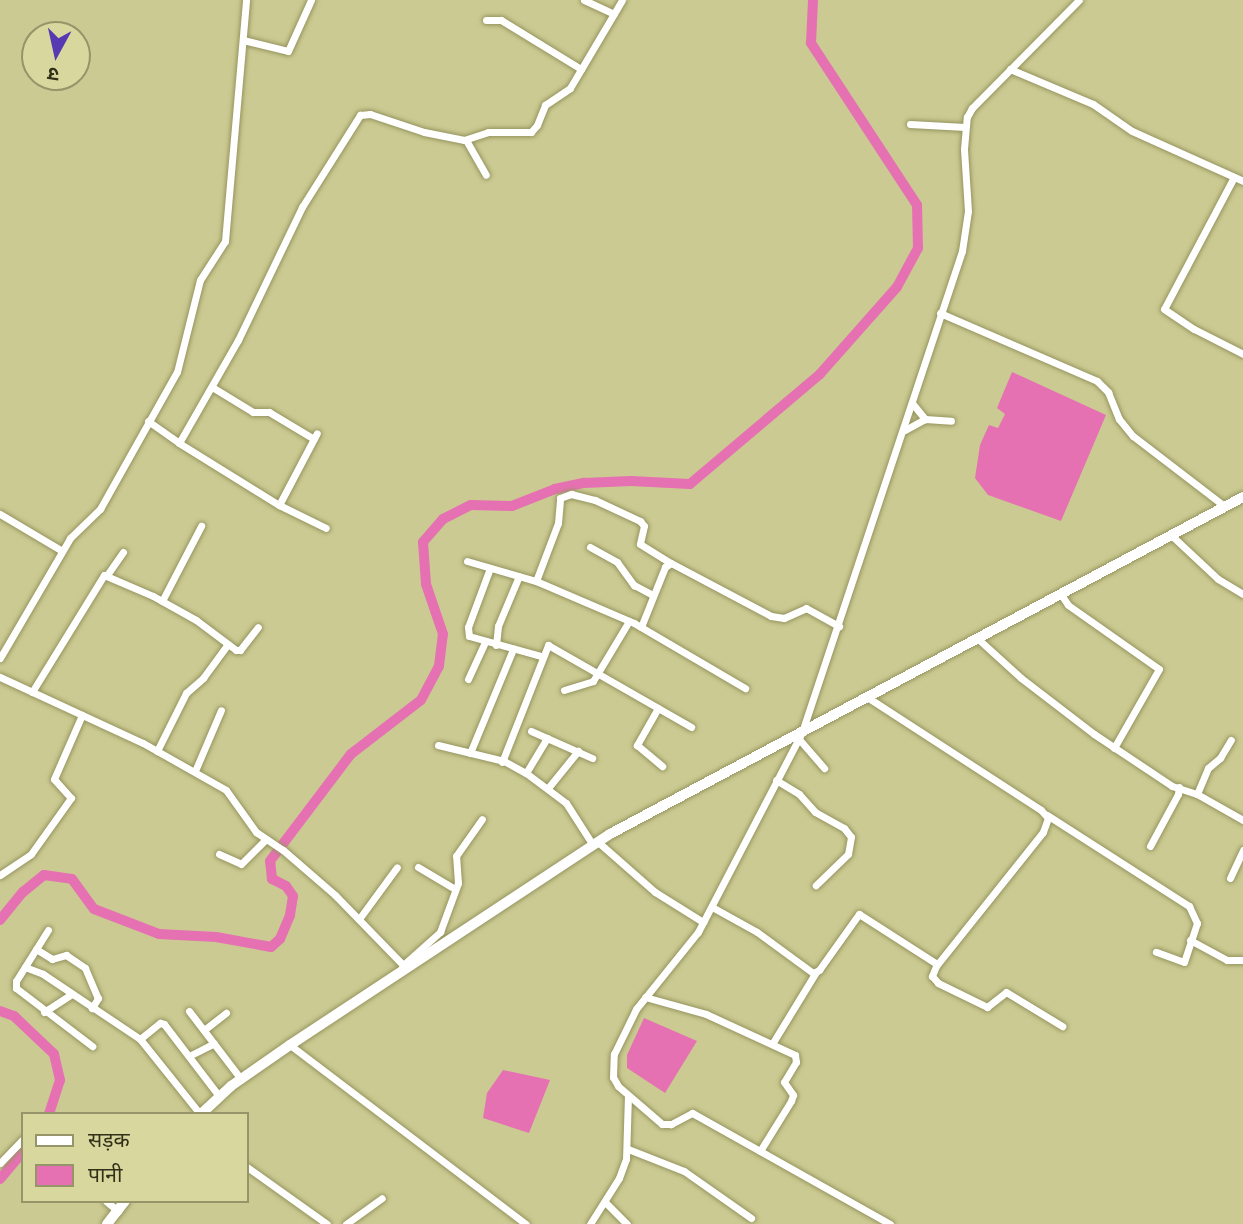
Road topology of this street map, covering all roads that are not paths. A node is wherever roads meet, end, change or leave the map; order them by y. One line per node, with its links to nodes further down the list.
1 (246, 0): 8 (street)
2 (311, 0): 8 (street)
3 (584, 0): 6 (street)
4 (622, 0): 6 (street)
5 (1079, 0): 10 (street)
6 (614, 14): 9 (street)
7 (485, 20): 9 (street)
8 (243, 40): 22 (street)
9 (581, 69): 13 (street)
10 (1010, 69): 12 (street); 15 (street)
11 (910, 124): 12 (street)
12 (965, 127): 17 (street)
13 (466, 139): 14 (street); 19 (street)
14 (486, 175)
15 (1234, 177): 16 (street); 18 (street)
16 (1243, 181)
17 (940, 313): 20 (street); 28 (street)
18 (1243, 354)
19 (212, 387): 25 (street); 27 (street)
20 (912, 404): 21 (street); 24 (street)
21 (925, 419): 23 (street); 24 (street)
22 (148, 421): 25 (street); 34 (street)
23 (951, 421)
24 (905, 430): 47 (street)
25 (179, 443): 27 (street)
26 (1243, 497): 28 (street)
27 (279, 505): 31 (street)
28 (1223, 505): 32 (street)
29 (0, 514): 34 (street)
30 (201, 526): 45 (street)
31 (326, 528)
32 (1171, 535): 42 (street); 43 (street)
33 (590, 547): 44 (street)
34 (62, 551): 56 (street)
35 (123, 552): 39 (street)
36 (467, 561): 38 (street)
37 (671, 563): 41 (street); 44 (street); 47 (street)
38 (490, 568): 40 (street); 51 (street)
39 (107, 575): 45 (street); 62 (street)
40 (519, 576): 41 (street); 53 (street)
41 (536, 581): 46 (street)
42 (1060, 593): 50 (street); 73 (street)
43 (1243, 594)
44 (653, 595): 49 (street)
45 (162, 601): 52 (street)
46 (629, 621): 49 (street); 57 (street)
47 (839, 626): 69 (street)
48 (258, 627): 52 (street)
49 (640, 627): 60 (street)
50 (977, 638): 63 (street); 73 (street)
51 (485, 642): 53 (street); 59 (street)
52 (228, 644): 74 (street)
53 (496, 645): 54 (street)
54 (513, 649): 55 (street); 76 (street)
55 (541, 656): 57 (street); 78 (street)
56 (0, 658)
57 (600, 672): 61 (street); 64 (street)
58 (0, 677): 62 (street)
59 (468, 679)
60 (745, 688)
61 (564, 690)
62 (32, 692): 66 (street)
63 (867, 697): 69 (street); 87 (street)
64 (658, 708): 67 (street); 79 (street)
65 (221, 710): 81 (street)
66 (82, 715): 74 (street); 97 (street)
67 (691, 727)
68 (531, 731): 70 (street)
69 (800, 735): 80 (street); 83 (street); 91 (street)
70 (547, 738): 75 (street); 82 (street)
71 (1231, 740): 86 (street)
72 (439, 745): 76 (street)
73 (1114, 748): 84 (street)
74 (157, 751): 81 (street)
75 (578, 751): 77 (street); 85 (street)
76 (470, 753): 78 (street)
77 (593, 758)
78 (502, 762): 82 (street)
79 (662, 766)
80 (824, 768)
81 (195, 771): 90 (street)
82 (526, 773): 85 (street)
83 (776, 780): 99 (street); 101 (street)
84 (1179, 787): 86 (street); 92 (street)
85 (548, 788): 91 (street)
86 (1197, 794): 89 (street)
87 (1044, 813): 105 (street); 110 (street)
88 (482, 819): 100 (street)
89 (1243, 820)
90 (265, 840): 94 (street); 102 (street)
91 (596, 843): 103 (street); 112 (street)
92 (1150, 846)
93 (1243, 850): 98 (street)
94 (219, 854)
95 (397, 867): 102 (street)
96 (418, 867): 100 (street)
97 (0, 875)
98 (1230, 878)
99 (816, 885)
100 (456, 889): 112 (street)
101 (712, 907): 103 (street); 113 (street)
102 (359, 919): 112 (street)
103 (703, 922): 115 (street)
104 (48, 930): 106 (street)
105 (1190, 940): 107 (street); 109 (street)
106 (36, 948): 111 (street); 116 (street)
107 (1156, 951)
108 (1243, 952): 109 (street)
109 (1240, 960)
110 (937, 964): 113 (street); 120 (street)
111 (24, 967): 114 (street); 118 (street)
112 (402, 969): 125 (street)
113 (816, 972): 124 (street)
114 (72, 995): 116 (street); 118 (street)
115 (645, 997): 124 (street); 130 (street)
116 (92, 1008): 122 (street)
117 (189, 1011): 121 (street)
118 (44, 1012): 126 (street)
119 (226, 1013): 121 (street)
120 (1062, 1026)
121 (204, 1030): 123 (street)
122 (140, 1039): 127 (street); 131 (street)
123 (214, 1043): 127 (street); 128 (street)
124 (772, 1044): 135 (street)
125 (290, 1045): 128 (street); 146 (street)
126 (92, 1046)
127 (189, 1056): 129 (street)
128 (241, 1079): 129 (street)
129 (219, 1096): 132 (street)
130 (628, 1097): 134 (street); 135 (street)
131 (199, 1112)
132 (203, 1112)
133 (21, 1141): 136 (street)
134 (628, 1149): 139 (street); 141 (street)
135 (761, 1151): 142 (street)
136 (0, 1163)
137 (248, 1168): 144 (street)
138 (382, 1198): 145 (street)
139 (605, 1202): 147 (street); 148 (street)
140 (121, 1206): 143 (street)
141 (751, 1217)
142 (875, 1220): 149 (street)
143 (107, 1224)
144 (327, 1224)
145 (346, 1224)
146 (526, 1224)
147 (590, 1224)
148 (627, 1224)
149 (890, 1224)

